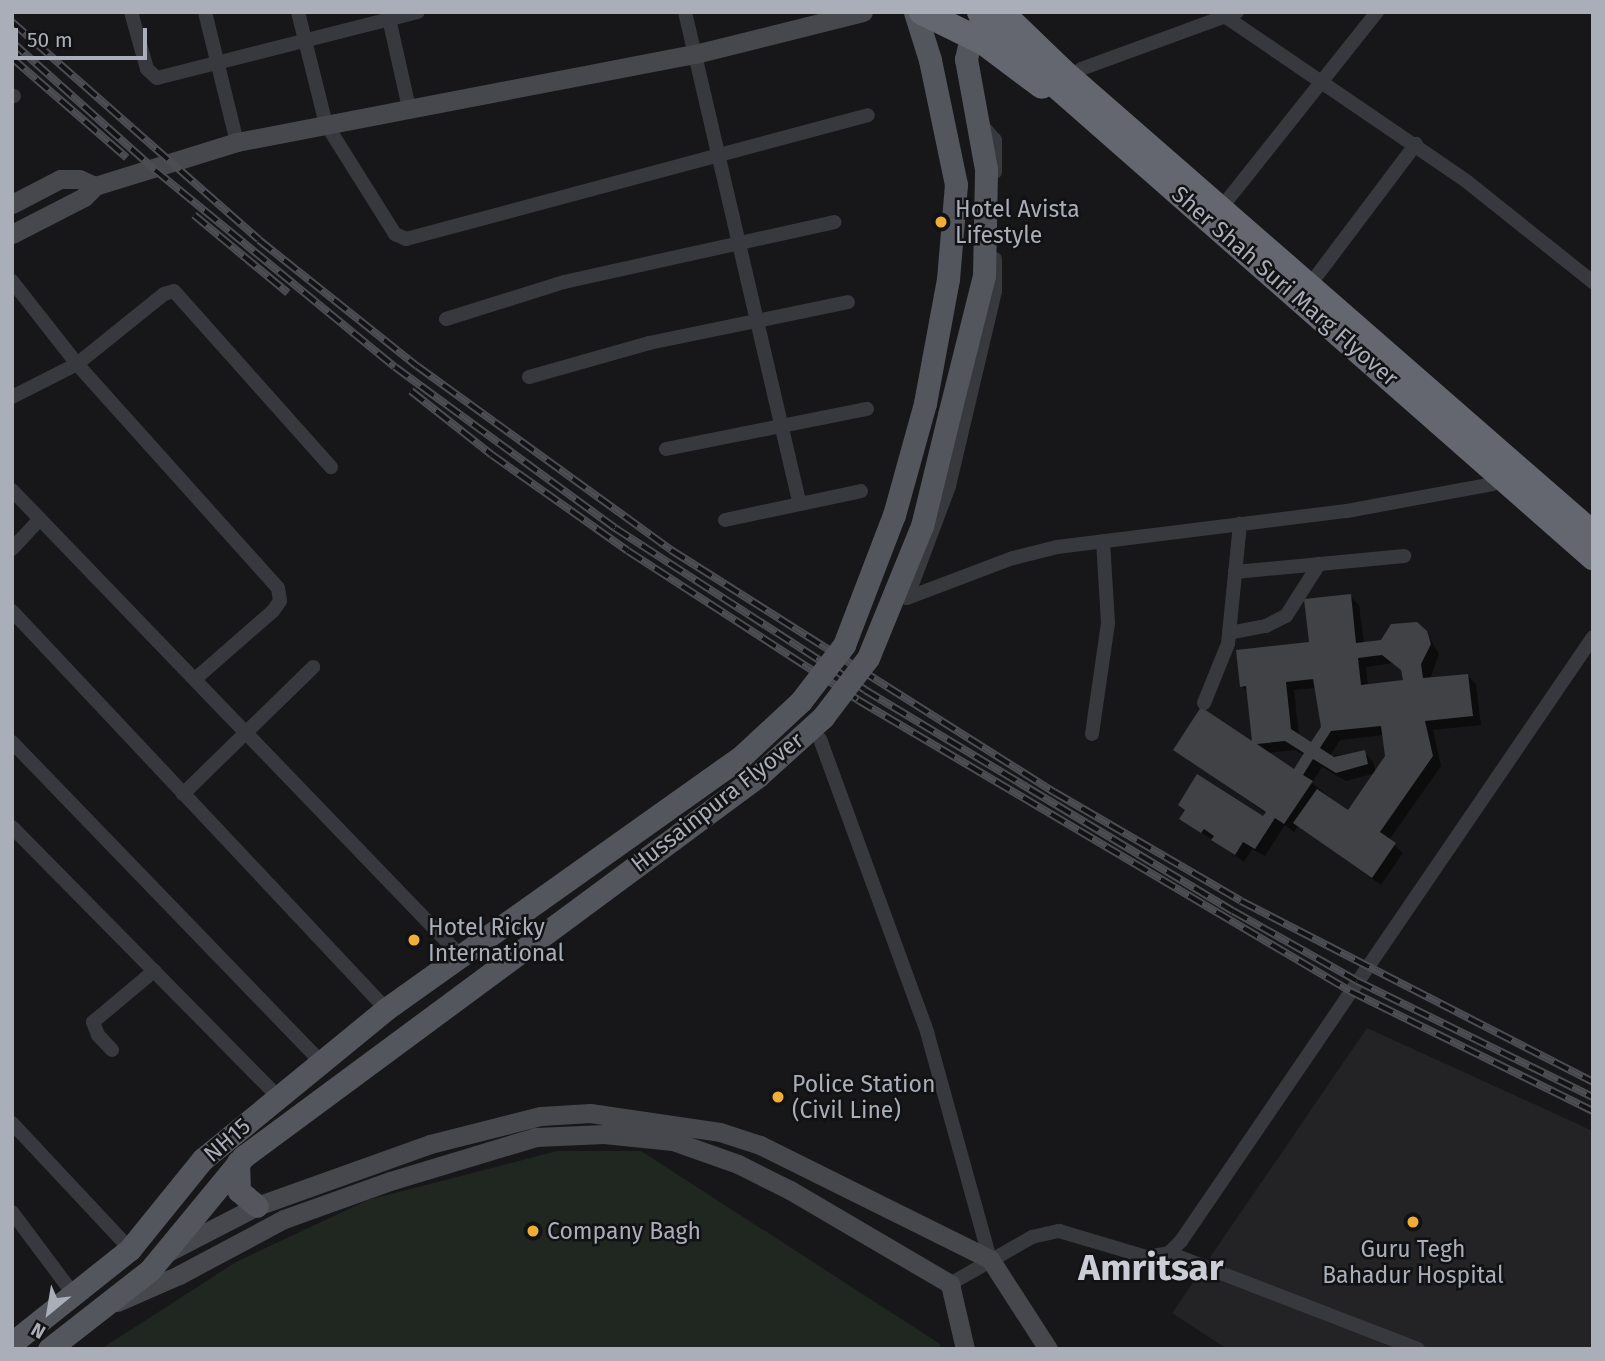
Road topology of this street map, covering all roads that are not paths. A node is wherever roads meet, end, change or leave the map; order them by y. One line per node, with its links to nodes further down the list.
1 (131, 12): 16 (street)
2 (205, 12): 16 (street)
3 (298, 12): 14 (street)
4 (418, 12): 12 (street)
5 (685, 12): 15 (street)
6 (863, 12): 15 (main road)
7 (915, 12): 73 (main road, Hussainpura Flyover, bridge)
8 (922, 12): 13 (highway)
9 (1026, 12): 17 (highway)
10 (1377, 12): 18 (street)
11 (1231, 14): 17 (street); 18 (street)
12 (388, 16): 14 (street); 19 (street)
13 (980, 21): 21 (main road); 45 (highway); 53 (highway, Sher Shah Suri Marg Flyover); 57 (highway, Sher Shah Suri Marg Flyover, bridge)
14 (305, 41): 16 (street); 22 (street)
15 (695, 54): 19 (main road); 25 (street)
16 (216, 62): 23 (street)
17 (1080, 69): 27 (highway)
18 (1322, 83): 24 (street); 27 (street)
19 (409, 108): 22 (main road)
20 (868, 115): 25 (street)
21 (977, 119): 54 (street); 80 (main road, Hussainpura Flyover, bridge)
22 (326, 124): 23 (main road); 25 (street)
23 (237, 142): 26 (main road)
24 (1416, 144): 32 (street); 34 (street)
25 (720, 153): 31 (street)
26 (95, 186): 28 (main road); 30 (main road)
27 (1229, 198): 32 (highway)
28 (12, 204)
29 (834, 222): 31 (street)
30 (12, 234)
31 (736, 244): 36 (street); 37 (street)
32 (1318, 274): 49 (highway)
33 (12, 281): 38 (street)
34 (1593, 282)
35 (848, 302): 37 (street)
36 (446, 319)
37 (758, 320): 39 (street); 42 (street)
38 (77, 364): 40 (street); 44 (street); 65 (street)
39 (529, 377)
40 (12, 397)
41 (867, 409): 42 (street)
42 (781, 423): 43 (street); 48 (street)
43 (666, 449)
44 (331, 467)
45 (1493, 484): 52 (street); 60 (highway)
46 (12, 490): 50 (street)
47 (861, 491): 48 (street)
48 (799, 501): 51 (street)
49 (1593, 512)
50 (40, 519): 55 (street); 65 (street)
51 (724, 520)
52 (1240, 524): 54 (street); 59 (street)
53 (1593, 534)
54 (1102, 541): 68 (street)
55 (12, 548)
56 (1404, 556): 58 (street)
57 (1593, 557)
58 (1318, 564): 59 (street); 62 (street)
59 (1235, 572): 62 (street)
60 (1593, 572)
61 (12, 611): 71 (street)
62 (1228, 633): 66 (street)
63 (1593, 637): 85 (street)
64 (313, 667): 67 (street)
65 (194, 678): 67 (street)
66 (1204, 704)
67 (245, 734): 71 (street); 73 (street)
68 (1091, 734)
69 (820, 739): 86 (street)
70 (12, 742): 77 (street)
71 (183, 794): 75 (street)
72 (12, 827): 74 (street)
73 (466, 949): 75 (main road, NH15)
74 (154, 971): 76 (street); 78 (street)
75 (386, 1009): 77 (main road, NH15)
76 (112, 1050)
77 (320, 1061): 78 (main road, NH15)
78 (277, 1097): 83 (main road, NH15)
79 (12, 1123): 83 (street)
80 (238, 1162): 81 (main road); 84 (main road, NH15)
81 (257, 1206): 84 (main road); 86 (main road)
82 (12, 1212): 88 (street)
83 (130, 1248): 88 (main road, NH15)
84 (168, 1252): 89 (main road, NH15)
85 (1169, 1253): 86 (street); 94 (street)
86 (990, 1259): 87 (street); 93 (main road)
87 (950, 1284): 89 (main road); 92 (main road)
88 (74, 1295): 90 (main road, NH15)
89 (102, 1308): 91 (main road, NH15)
90 (12, 1343)
91 (49, 1349)
92 (965, 1349)
93 (1048, 1349)
94 (1418, 1349)

